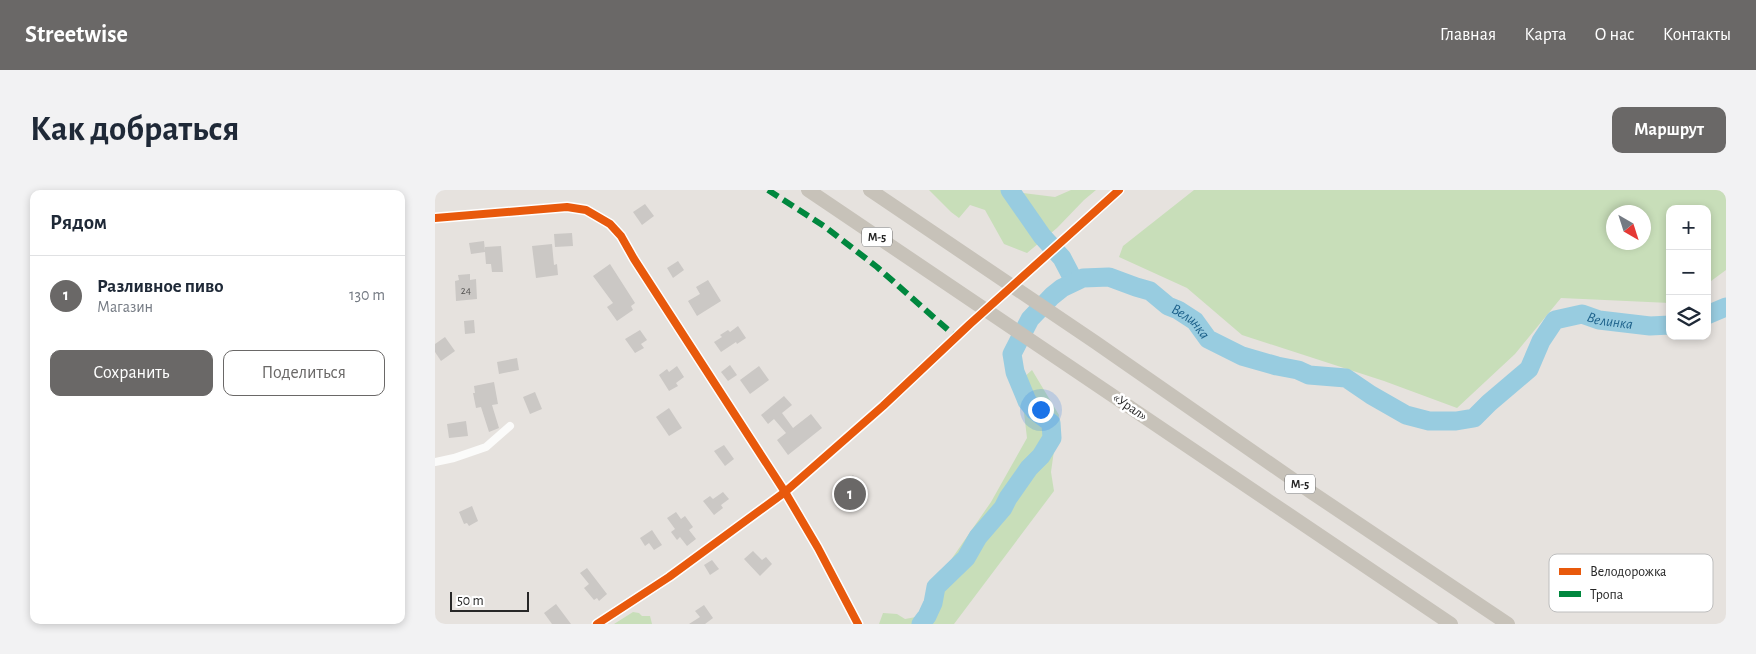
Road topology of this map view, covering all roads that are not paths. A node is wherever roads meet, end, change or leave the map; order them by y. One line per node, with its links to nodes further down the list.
1 (808, 190): 10 (highway, «Урал» / М-5)
2 (870, 190): 11 (highway, М-5)
3 (1119, 190): 7 (street)
4 (435, 218): 7 (street)
5 (510, 426): 6 (street)
6 (435, 462)
7 (785, 492): 8 (street); 9 (street)
8 (597, 624)
9 (858, 624)
10 (1451, 624)
11 (1508, 624)

